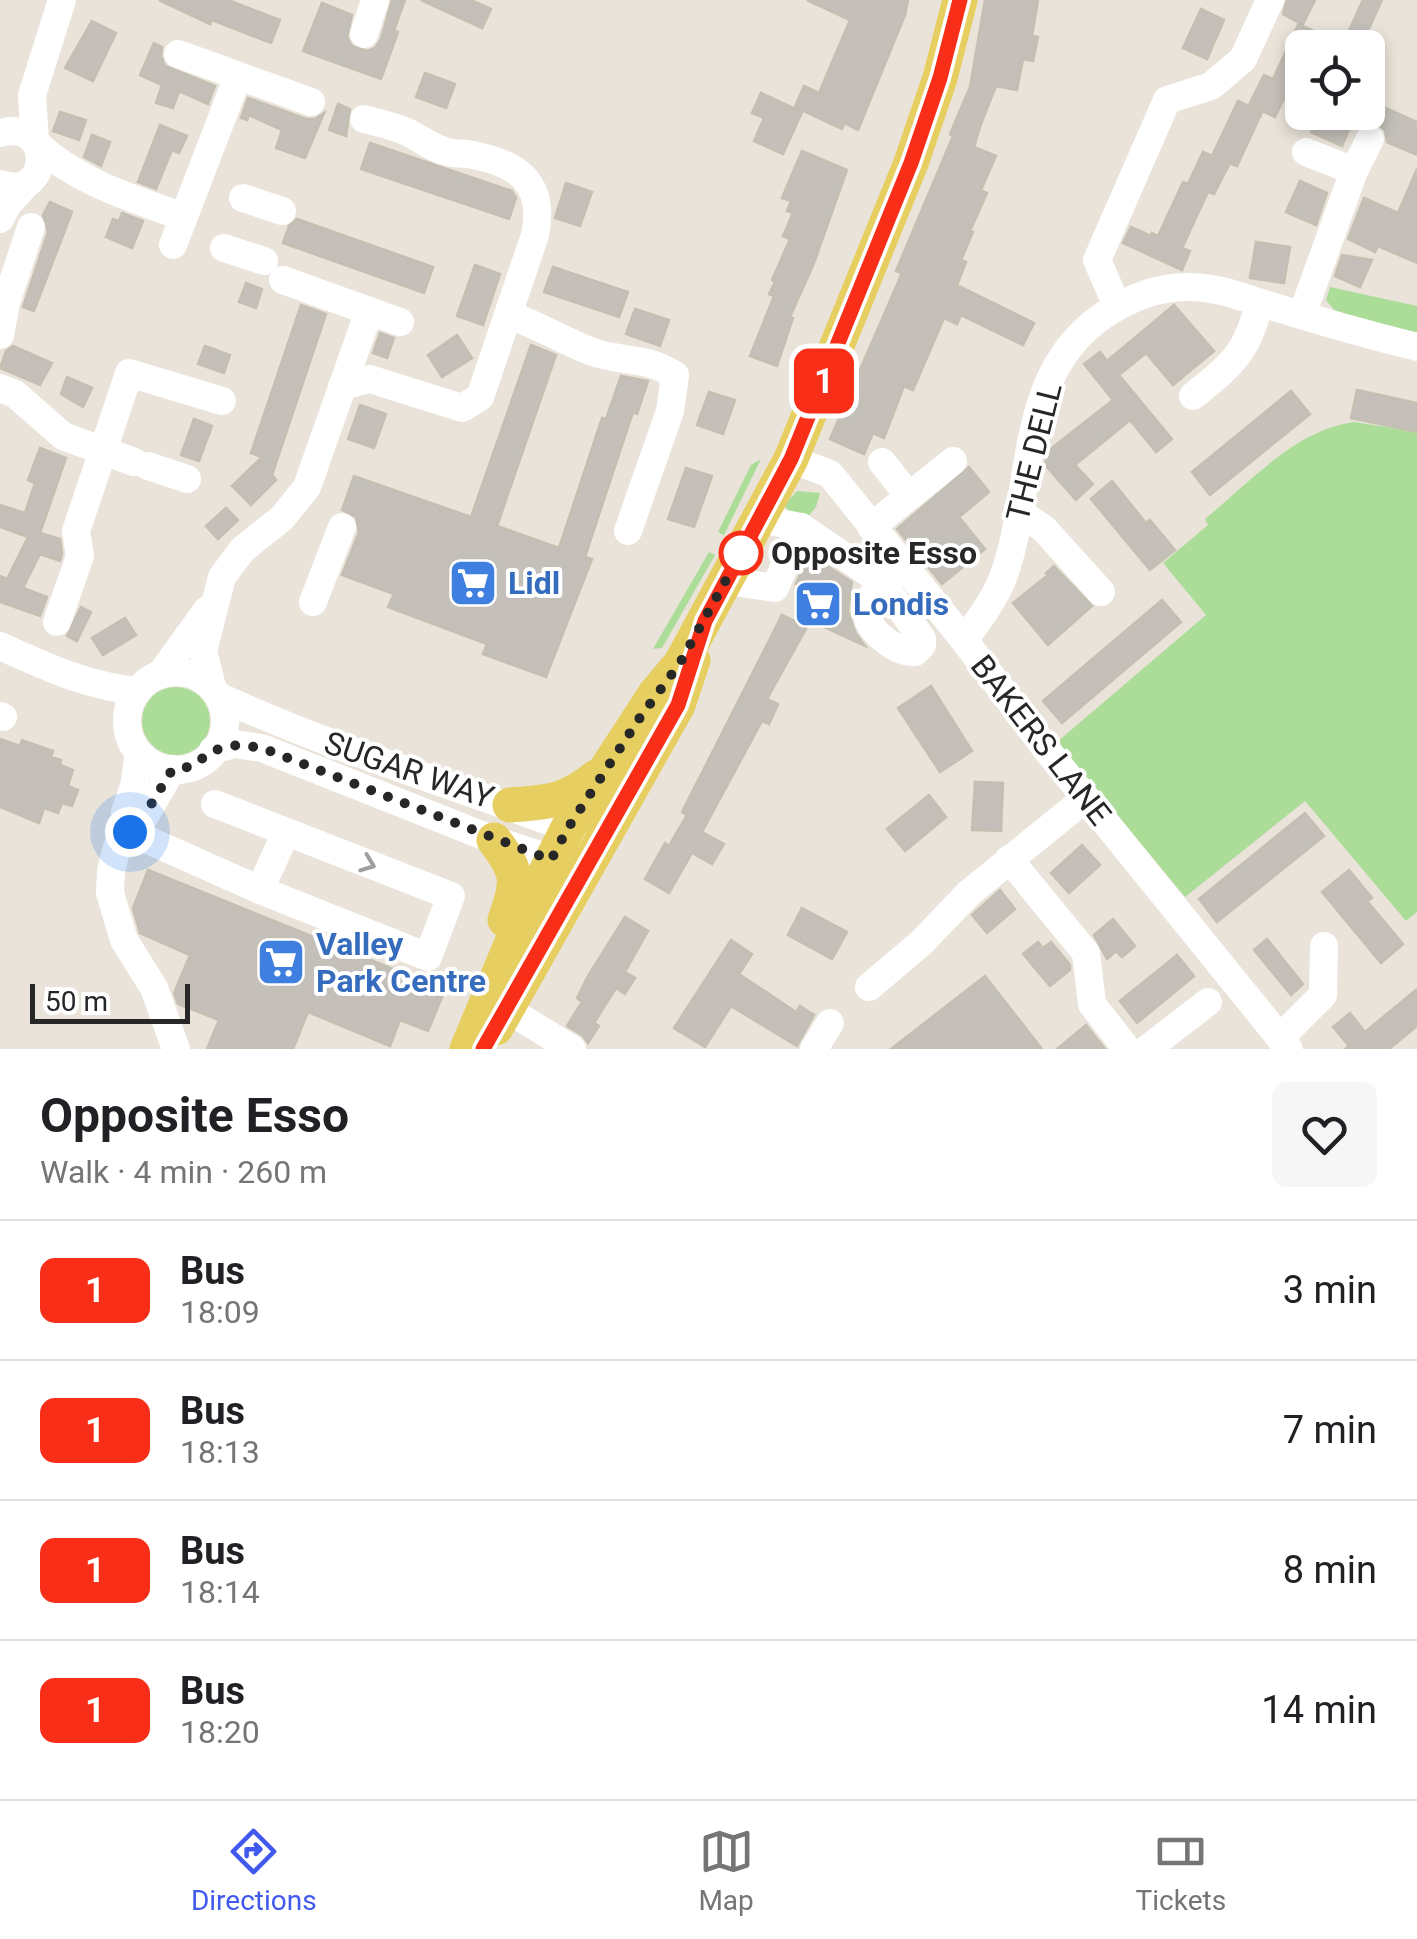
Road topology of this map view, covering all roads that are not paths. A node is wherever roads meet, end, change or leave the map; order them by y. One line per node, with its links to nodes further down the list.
1 (62, 0): 8 (street)
2 (375, 0): 5 (street)
3 (960, 0): 36 (main road)
4 (1270, 0): 24 (street)
5 (364, 34)
6 (178, 54): 7 (street)
7 (238, 76): 9 (street); 15 (street)
8 (32, 96): 11 (street); 13 (street)
9 (311, 102)
10 (364, 119): 26 (street)
11 (0, 133): 13 (street)
12 (1370, 139): 16 (street)
13 (36, 143): 17 (street); 18 (street)
14 (1306, 152): 16 (street)
15 (202, 171): 19 (street); 22 (street)
16 (1354, 172): 27 (street)
17 (86, 181): 18 (street); 22 (street)
18 (19, 183): 20 (street)
19 (282, 211)
20 (0, 219)
21 (31, 226): 29 (street)
22 (178, 232): 25 (street)
23 (1259, 303): 24 (street, THE DELL); 27 (street, THE DELL); 33 (street)
24 (1117, 306): 41 (street, THE DELL)
25 (368, 311): 28 (street); 31 (street)
26 (509, 314): 31 (street); 46 (street)
27 (1302, 315): 30 (street, THE DELL)
28 (400, 322)
29 (0, 335)
30 (1417, 346)
31 (342, 386): 50 (street)
32 (0, 388): 35 (street)
33 (1193, 396)
34 (222, 401): 35 (street)
35 (102, 451): 39 (street); 53 (street)
36 (791, 459): 42 (main road); 43 (street, BAKERS LANE)
37 (953, 460): 40 (street)
38 (882, 462): 40 (street)
39 (188, 478)
40 (910, 496): 43 (street)
41 (1018, 511): 49 (street); 54 (street, THE DELL)
42 (759, 519): 45 (street); 48 (main road)
43 (871, 526): 47 (street, BAKERS LANE)
44 (342, 527): 51 (street)
45 (801, 527): 47 (street); 48 (street)
46 (628, 530)
47 (892, 574): 54 (street, BAKERS LANE)
48 (726, 582): 52 (main road)
49 (1102, 592)
50 (217, 596): 57 (street); 58 (street)
51 (313, 602)
52 (705, 621): 61 (main road); 70 (main road)
53 (57, 622)
54 (964, 640): 63 (street, BAKERS LANE)
55 (0, 646): 56 (street)
56 (64, 674): 57 (street); 59 (street)
57 (149, 683): 58 (street); 59 (street)
58 (215, 691): 60 (street); 65 (street, SUGAR WAY)
59 (134, 743): 62 (street); 66 (street)
60 (213, 750): 62 (street); 69 (street, SUGAR WAY)
61 (606, 769): 65 (main road); 67 (main road)
62 (172, 770): 66 (street)
63 (1086, 798): 71 (street); 78 (street, BAKERS LANE)
64 (216, 804): 68 (street)
65 (510, 805): 67 (street, SUGAR WAY)
66 (137, 824): 72 (street); 79 (street)
67 (568, 828): 70 (main road)
68 (286, 832): 72 (street); 72 (street, one-way to 72)
69 (494, 840): 70 (street, SUGAR WAY); 80 (main road)
70 (578, 856): 76 (main road)
71 (1009, 859): 74 (street); 84 (street)
72 (260, 890)
73 (1324, 946): 78 (street, BAKERS LANE)
74 (870, 988)
75 (1208, 1002): 85 (street)
76 (498, 1004): 80 (main road); 81 (main road); 82 (street)
77 (830, 1022): 83 (street)
78 (1284, 1043)
79 (176, 1049)
80 (465, 1049)
81 (483, 1049)
82 (572, 1049)
83 (814, 1049)
84 (1127, 1049)
85 (1147, 1049)

